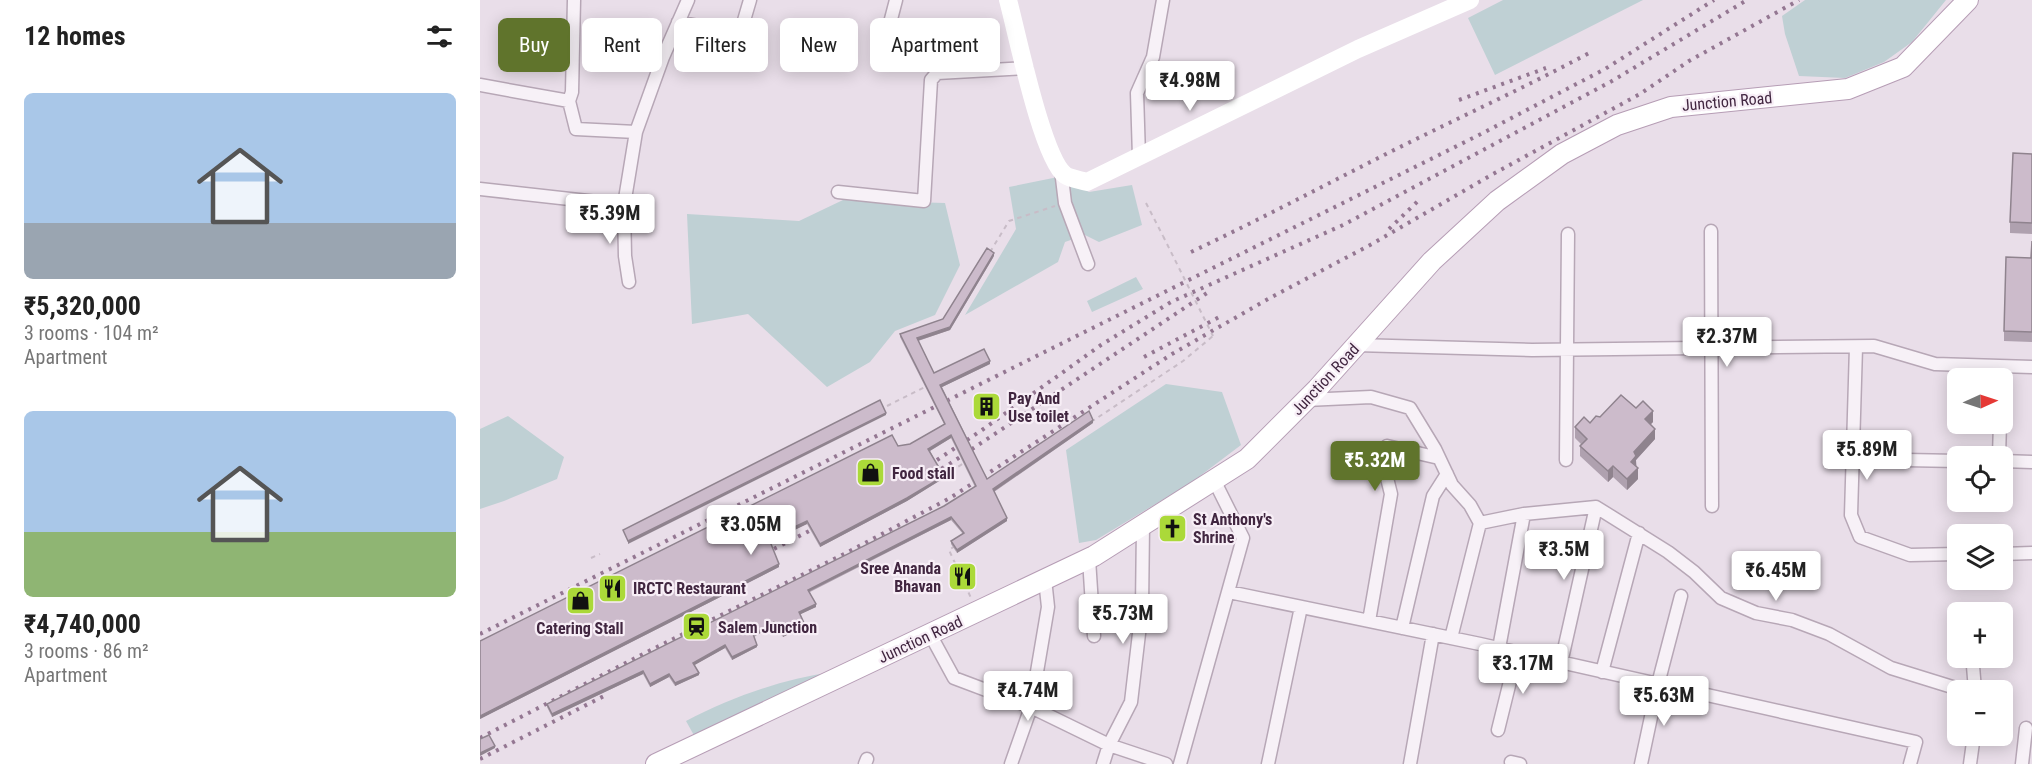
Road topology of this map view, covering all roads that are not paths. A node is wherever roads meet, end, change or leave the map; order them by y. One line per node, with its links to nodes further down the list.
1 (574, 0): 15 (street)
2 (688, 0): 9 (street)
3 (750, 0): 10 (street)
4 (896, 0): 11 (street)
5 (1008, 0): 13 (main road)
6 (1162, 0): 17 (street)
7 (1468, 0): 17 (main road)
8 (1968, 0): 26 (main road, Junction Road)
9 (680, 18)
10 (745, 18)
11 (891, 18)
12 (674, 31): 16 (street)
13 (1026, 68): 18 (main road); 20 (street)
14 (480, 86): 15 (street)
15 (569, 101): 16 (street)
16 (636, 132): 21 (street)
17 (1139, 157): 18 (main road)
18 (1061, 170): 24 (street)
19 (480, 189): 21 (street)
20 (838, 192)
21 (624, 204): 25 (street)
22 (1711, 231): 28 (street)
23 (1568, 234): 29 (street)
24 (1088, 264)
25 (629, 282)
26 (1356, 345): 29 (street); 33 (main road, Junction Road)
27 (1856, 347): 28 (street); 31 (street); 35 (street)
28 (1712, 348): 29 (street); 42 (street)
29 (1566, 350): 36 (street)
30 (2032, 367): 32 (street)
31 (1968, 368)
32 (2013, 370)
33 (1305, 400): 34 (street); 41 (main road, Junction Road)
34 (1439, 458): 40 (street); 56 (street)
35 (1853, 459): 37 (street); 49 (street)
36 (1566, 460)
37 (1947, 461)
38 (2013, 461): 39 (street)
39 (2032, 462)
40 (1447, 474): 45 (street); 57 (street)
41 (1214, 480): 46 (main road, Junction Road); 53 (street)
42 (1712, 506)
43 (1596, 507): 44 (street); 47 (street); 64 (street)
44 (1524, 514): 45 (street); 62 (street)
45 (1480, 522): 61 (street)
46 (1143, 525): 51 (main road, Junction Road); 71 (street)
47 (1638, 533): 65 (street); 67 (street)
48 (2032, 553): 50 (street)
49 (1947, 554)
50 (2013, 554)
51 (1089, 558): 52 (main road, Junction Road); 60 (street)
52 (1045, 579): 58 (main road, Junction Road); 68 (street)
53 (1229, 592): 55 (street); 77 (street)
54 (1681, 596): 66 (street)
55 (1301, 607): 56 (street); 78 (street)
56 (1369, 621): 57 (street)
57 (1402, 628): 59 (street)
58 (930, 634): 68 (street); 73 (main road, Junction Road)
59 (1433, 634): 61 (street); 79 (street)
60 (1094, 636)
61 (1451, 638): 62 (street)
62 (1499, 648): 63 (street)
63 (1517, 653): 64 (street); 70 (street)
64 (1561, 663): 65 (street)
65 (1602, 672): 66 (street)
66 (1658, 684): 80 (street); 81 (street)
67 (1947, 685)
68 (1031, 707): 71 (street); 74 (street)
69 (2026, 728): 83 (street)
70 (1498, 730)
71 (1109, 745): 75 (street); 76 (street)
72 (1972, 746): 82 (street)
73 (656, 764)
74 (1011, 764)
75 (1102, 764)
76 (1166, 764)
77 (1180, 764)
78 (1268, 764)
79 (1410, 764)
80 (1641, 764)
81 (1910, 764)
82 (1970, 764)
83 (2022, 764)

